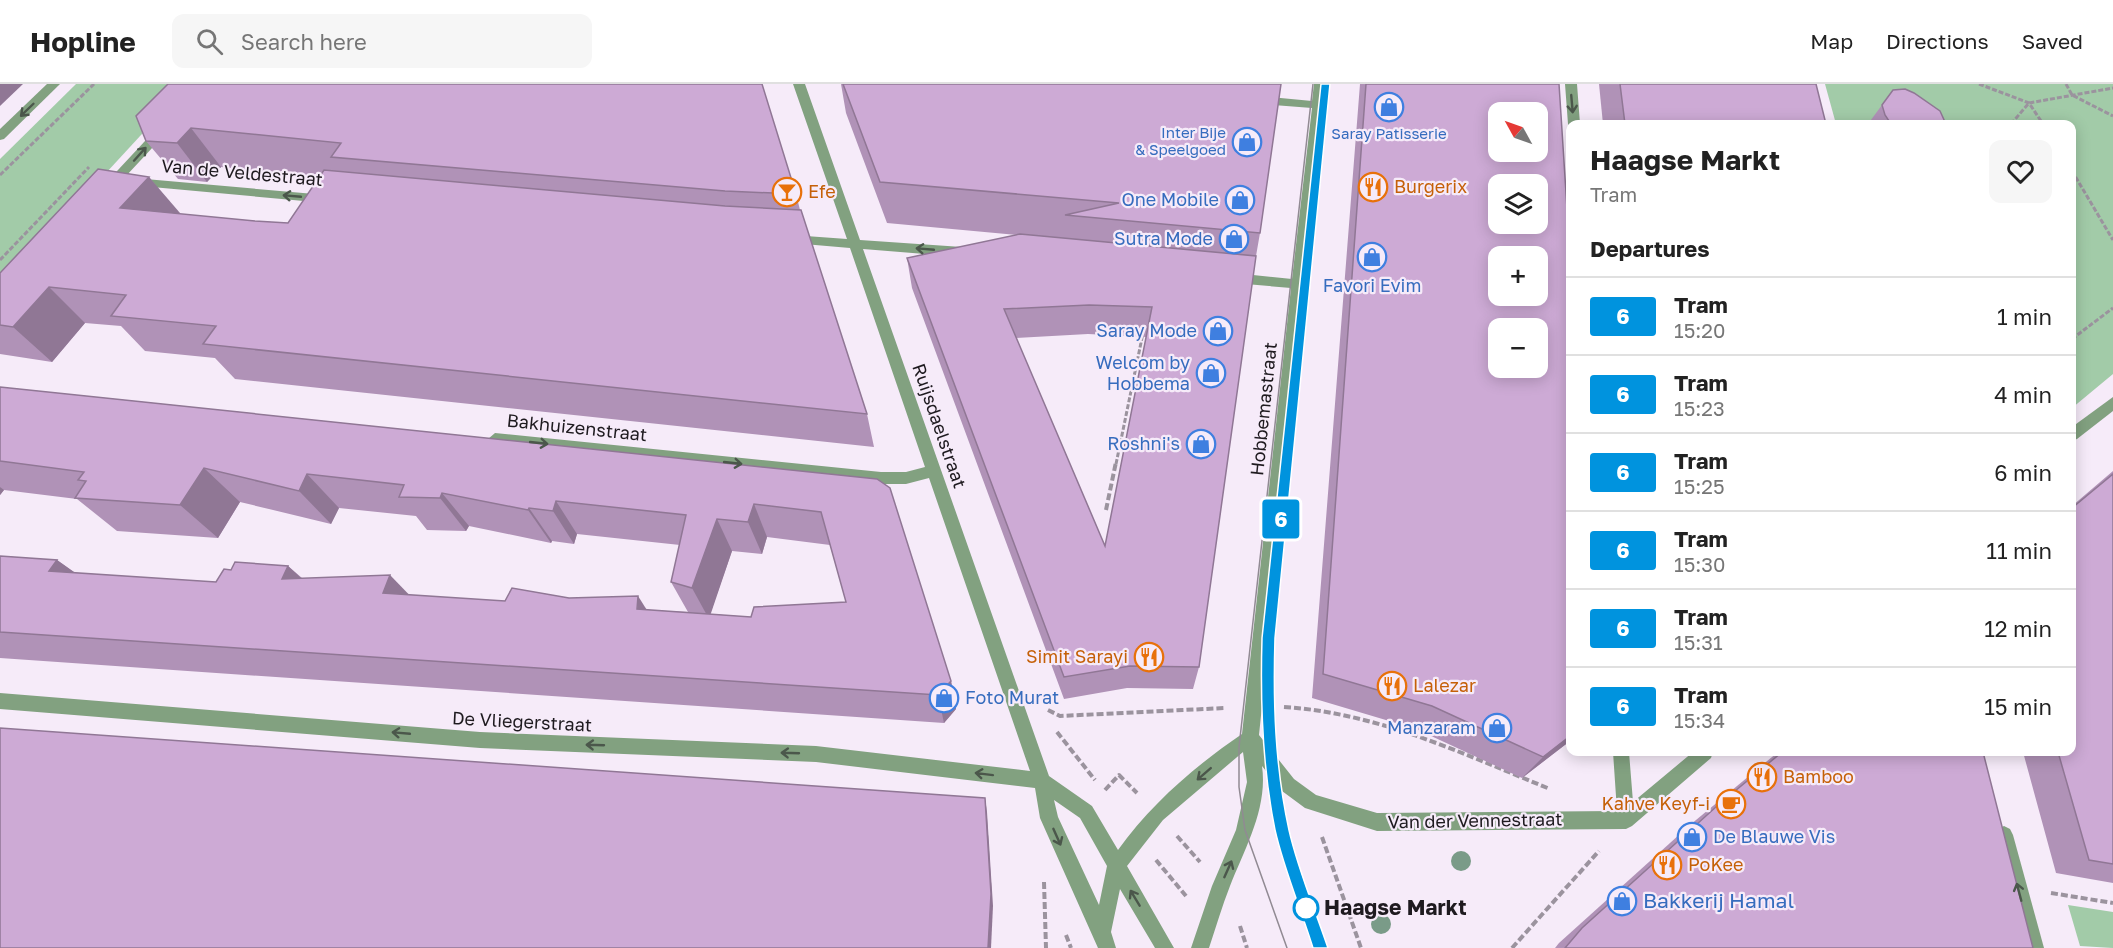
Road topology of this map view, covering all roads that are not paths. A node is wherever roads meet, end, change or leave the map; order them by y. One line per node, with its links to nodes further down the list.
1 (54, 84): 9 (street, one-way to 9)
2 (799, 84): 14 (street, Ruijsdaelstraat)
3 (1320, 84): 6 (street, Hobbemastraat)
4 (1571, 84): 8 (street, one-way to 8)
5 (1245, 99): 6 (street)
6 (1317, 105): 17 (street, Hobbemastraat)
7 (172, 119): 10 (street, one-way to 7)
8 (1574, 120)
9 (0, 136)
10 (116, 180): 11 (street); 12 (street, Van de Veldestraat, one-way to 10)
11 (100, 198)
12 (343, 201)
13 (783, 238): 14 (street)
14 (853, 242): 15 (street, one-way to 14); 21 (street, Ruijsdaelstraat)
15 (970, 253)
16 (1223, 277): 17 (street)
17 (1297, 284): 23 (street, Hobbemastraat)
18 (2113, 403): 19 (street)
19 (2076, 432)
20 (476, 437): 21 (street, Bakhuizenstraat, one-way to 21)
21 (934, 471): 26 (street, Ruijsdaelstraat)
22 (0, 701): 26 (street, De Vliegerstraat, one-way to 22)
23 (1250, 738): 28 (street, Van der Vennestraat); 29 (street, one-way to 29); 32 (street, Hobbemastraat, one-way to 23)
24 (1621, 756): 28 (street)
25 (1700, 756): 28 (street)
26 (1042, 781): 29 (street); 30 (street, Ruijsdaelstraat, one-way to 30)
27 (2000, 819): 33 (street, one-way to 27)
28 (1626, 820)
29 (1116, 867): 30 (street); 31 (street, one-way to 29)
30 (1105, 940)
31 (1165, 948)
32 (1200, 948)
33 (2035, 948)

